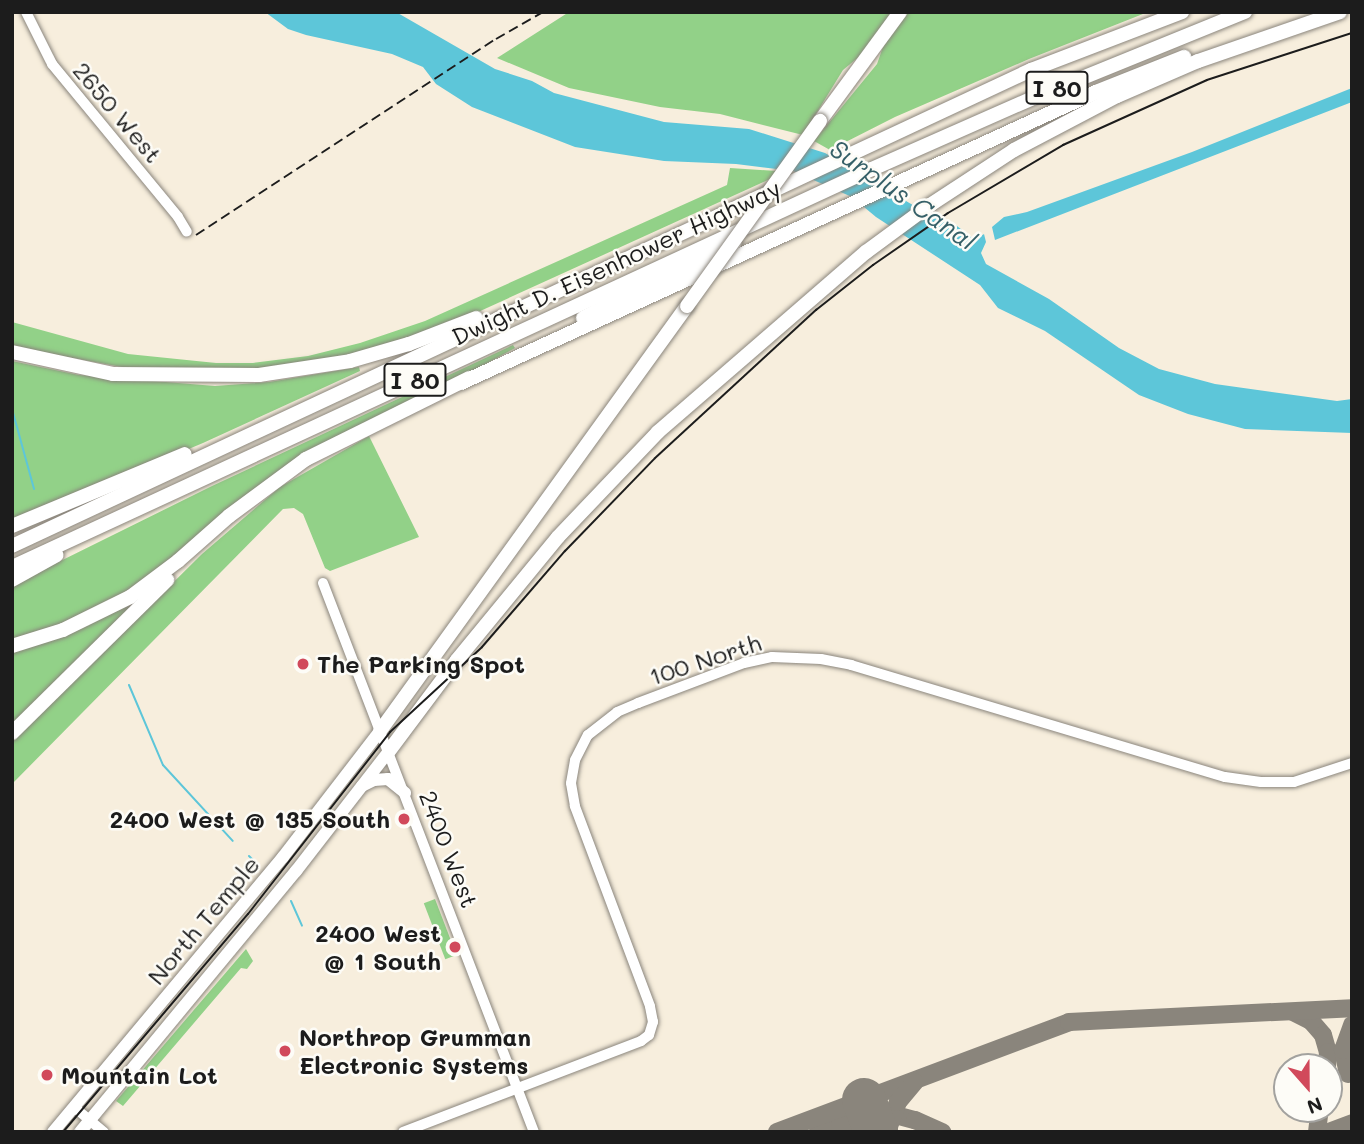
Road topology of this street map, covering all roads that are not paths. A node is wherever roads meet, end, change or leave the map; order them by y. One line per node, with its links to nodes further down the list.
1 (26, 12): 7 (street, 2650 West)
2 (900, 12): 20 (highway, bridge)
3 (1182, 12): 8 (highway, Dwight D. Eisenhower Highway / I 80)
4 (1245, 12): 6 (highway, Dwight D. Eisenhower Highway / I 80)
5 (1339, 12): 10 (highway); 22 (highway)
6 (818, 193): 10 (highway); 12 (highway, Dwight D. Eisenhower Highway / I 80)
7 (187, 232)
8 (592, 274): 9 (highway); 11 (highway, Dwight D. Eisenhower Highway / I 80)
9 (12, 352)
10 (461, 383): 13 (highway)
11 (301, 410): 14 (highway); 15 (highway, Dwight D. Eisenhower Highway / I 80)
12 (167, 494): 16 (highway, Dwight D. Eisenhower Highway / I 80); 17 (highway)
13 (229, 516): 19 (highway); 21 (highway)
14 (12, 526)
15 (12, 546)
16 (12, 567)
17 (12, 580)
18 (323, 583): 20 (street, 2400 West)
19 (12, 646)
20 (380, 731): 22 (street, 2400 West); 27 (main road, North Temple)
21 (12, 733)
22 (389, 751): 24 (main road, North Temple); 25 (street, 2400 West)
23 (1352, 764): 26 (street, 100 North)
24 (362, 786): 25 (main road); 28 (main road, North Temple)
25 (405, 793): 26 (street, 2400 West)
26 (517, 1087): 32 (street); 33 (street, 2400 West)
27 (74, 1107): 28 (street); 29 (main road, North Temple)
28 (90, 1119): 30 (main road, North Temple); 31 (street)
29 (53, 1132)
30 (80, 1132)
31 (104, 1132)
32 (403, 1132)
33 (534, 1132)

